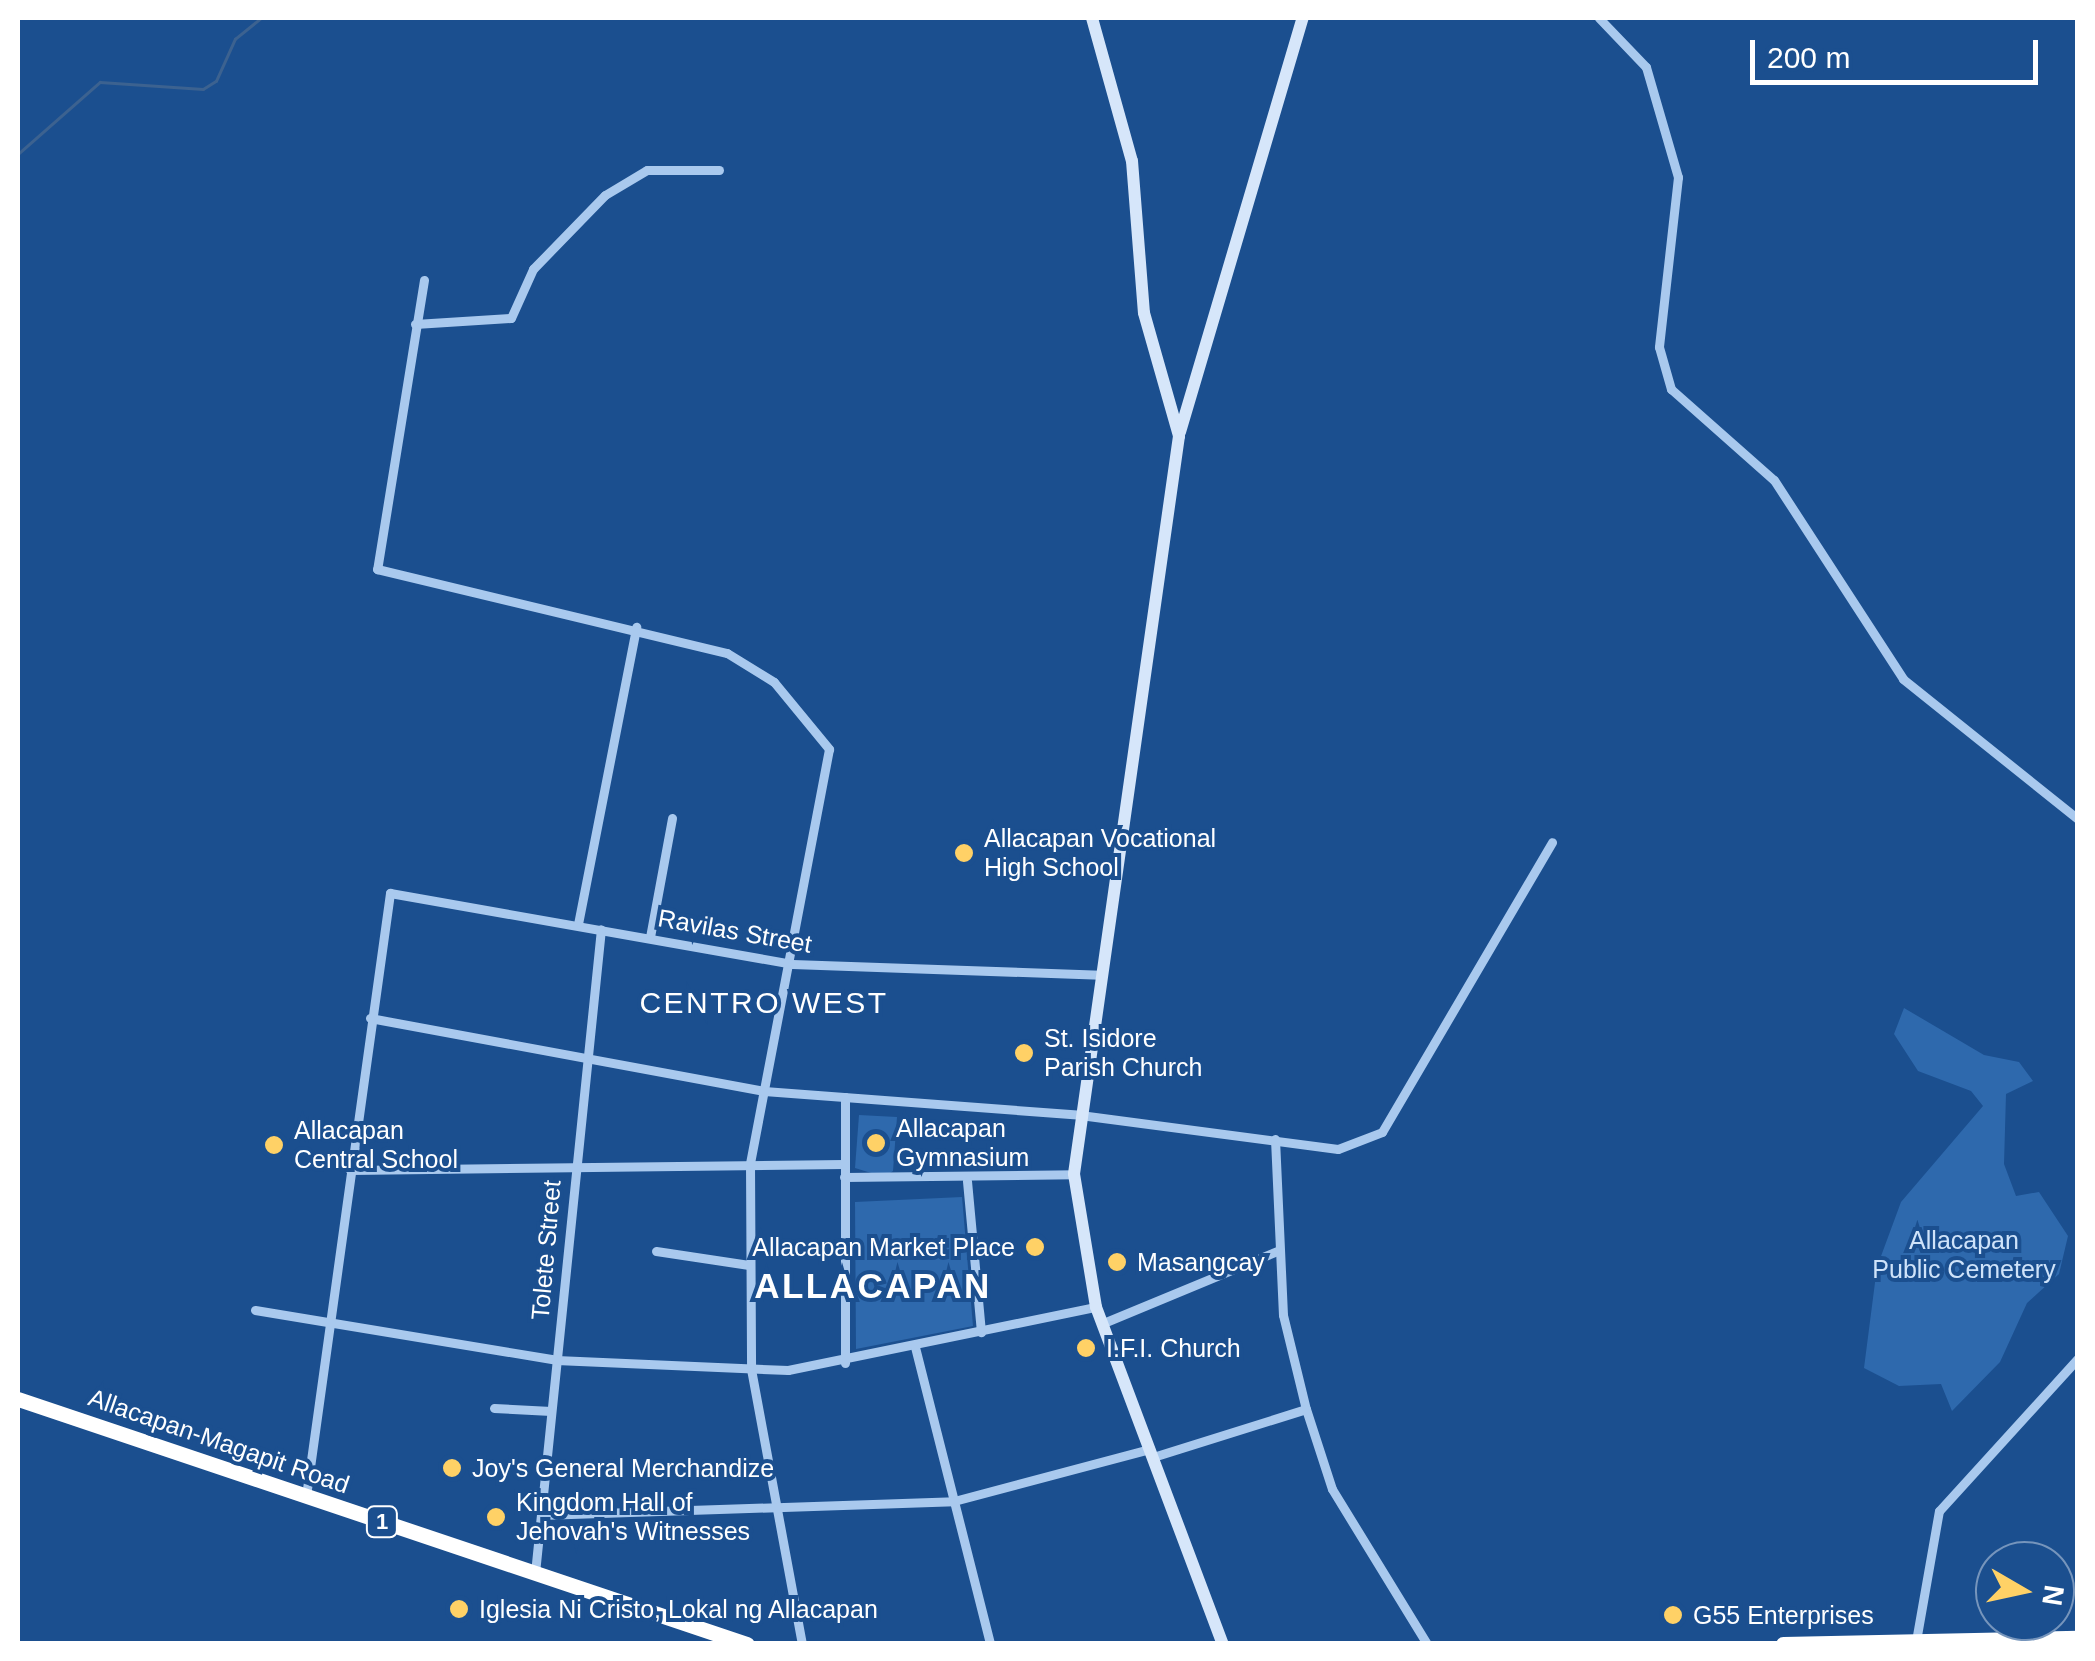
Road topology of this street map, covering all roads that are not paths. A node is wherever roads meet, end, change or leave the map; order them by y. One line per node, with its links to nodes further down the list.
1 (1092, 18): 7 (main road)
2 (1303, 18): 7 (main road)
3 (1599, 18): 10 (street)
4 (719, 170): 6 (street)
5 (424, 280): 6 (street)
6 (415, 324): 8 (street)
7 (1179, 436): 16 (main road)
8 (636, 628): 12 (street); 15 (street)
9 (672, 818): 14 (street)
10 (2078, 819)
11 (1552, 842): 22 (street)
12 (578, 924): 13 (street, Ravilas Street); 17 (street, Ravilas Street)
13 (601, 929): 14 (street, Ravilas Street); 18 (street, Tolete Street)
14 (650, 937): 15 (street, Ravilas Street)
15 (792, 964): 16 (street, Ravilas Street); 19 (street)
16 (1100, 975): 21 (main road)
17 (370, 1018): 18 (street); 26 (street)
18 (589, 1060): 19 (street); 25 (street, Tolete Street)
19 (764, 1090): 20 (street); 23 (street)
20 (845, 1098): 21 (street); 24 (street)
21 (1080, 1115): 22 (street); 27 (main road)
22 (1275, 1139): 31 (street)
23 (750, 1164): 24 (street); 25 (street); 32 (street)
24 (844, 1164): 28 (street)
25 (574, 1169): 26 (street); 40 (street, Tolete Street)
26 (350, 1170): 35 (street)
27 (1074, 1174): 29 (street); 33 (main road)
28 (844, 1178): 29 (street); 41 (street)
29 (967, 1182): 37 (street)
30 (656, 1251): 32 (street)
31 (1277, 1251): 36 (street); 45 (street)
32 (749, 1264): 42 (street)
33 (1096, 1307): 36 (main road); 37 (street)
34 (255, 1310): 35 (street)
35 (328, 1324): 40 (street); 48 (street)
36 (1102, 1324): 47 (main road)
37 (982, 1332): 38 (street)
38 (915, 1348): 41 (street); 49 (street)
39 (2078, 1358): 54 (street)
40 (556, 1360): 42 (street); 46 (street, Tolete Street)
41 (845, 1363): 42 (street)
42 (752, 1369): 50 (street)
43 (18, 1399): 48 (highway, Allacapan-Magapit Road / 1)
44 (494, 1408): 46 (street)
45 (1306, 1409): 47 (street); 59 (street)
46 (550, 1411): 51 (street, Tolete Street)
47 (1152, 1453): 49 (street); 58 (main road)
48 (306, 1496): 52 (highway, Allacapan-Magapit Road / 1)
49 (954, 1502): 50 (street); 57 (street)
50 (777, 1506): 51 (street); 56 (street)
51 (541, 1515): 52 (street, Tolete Street)
52 (534, 1575): 55 (highway, Allacapan-Magapit Road / 1)
53 (2078, 1638): 54 (highway)
54 (1916, 1641): 60 (highway)
55 (746, 1644)
56 (802, 1644)
57 (990, 1644)
58 (1222, 1644)
59 (1427, 1644)
60 (1784, 1644)

